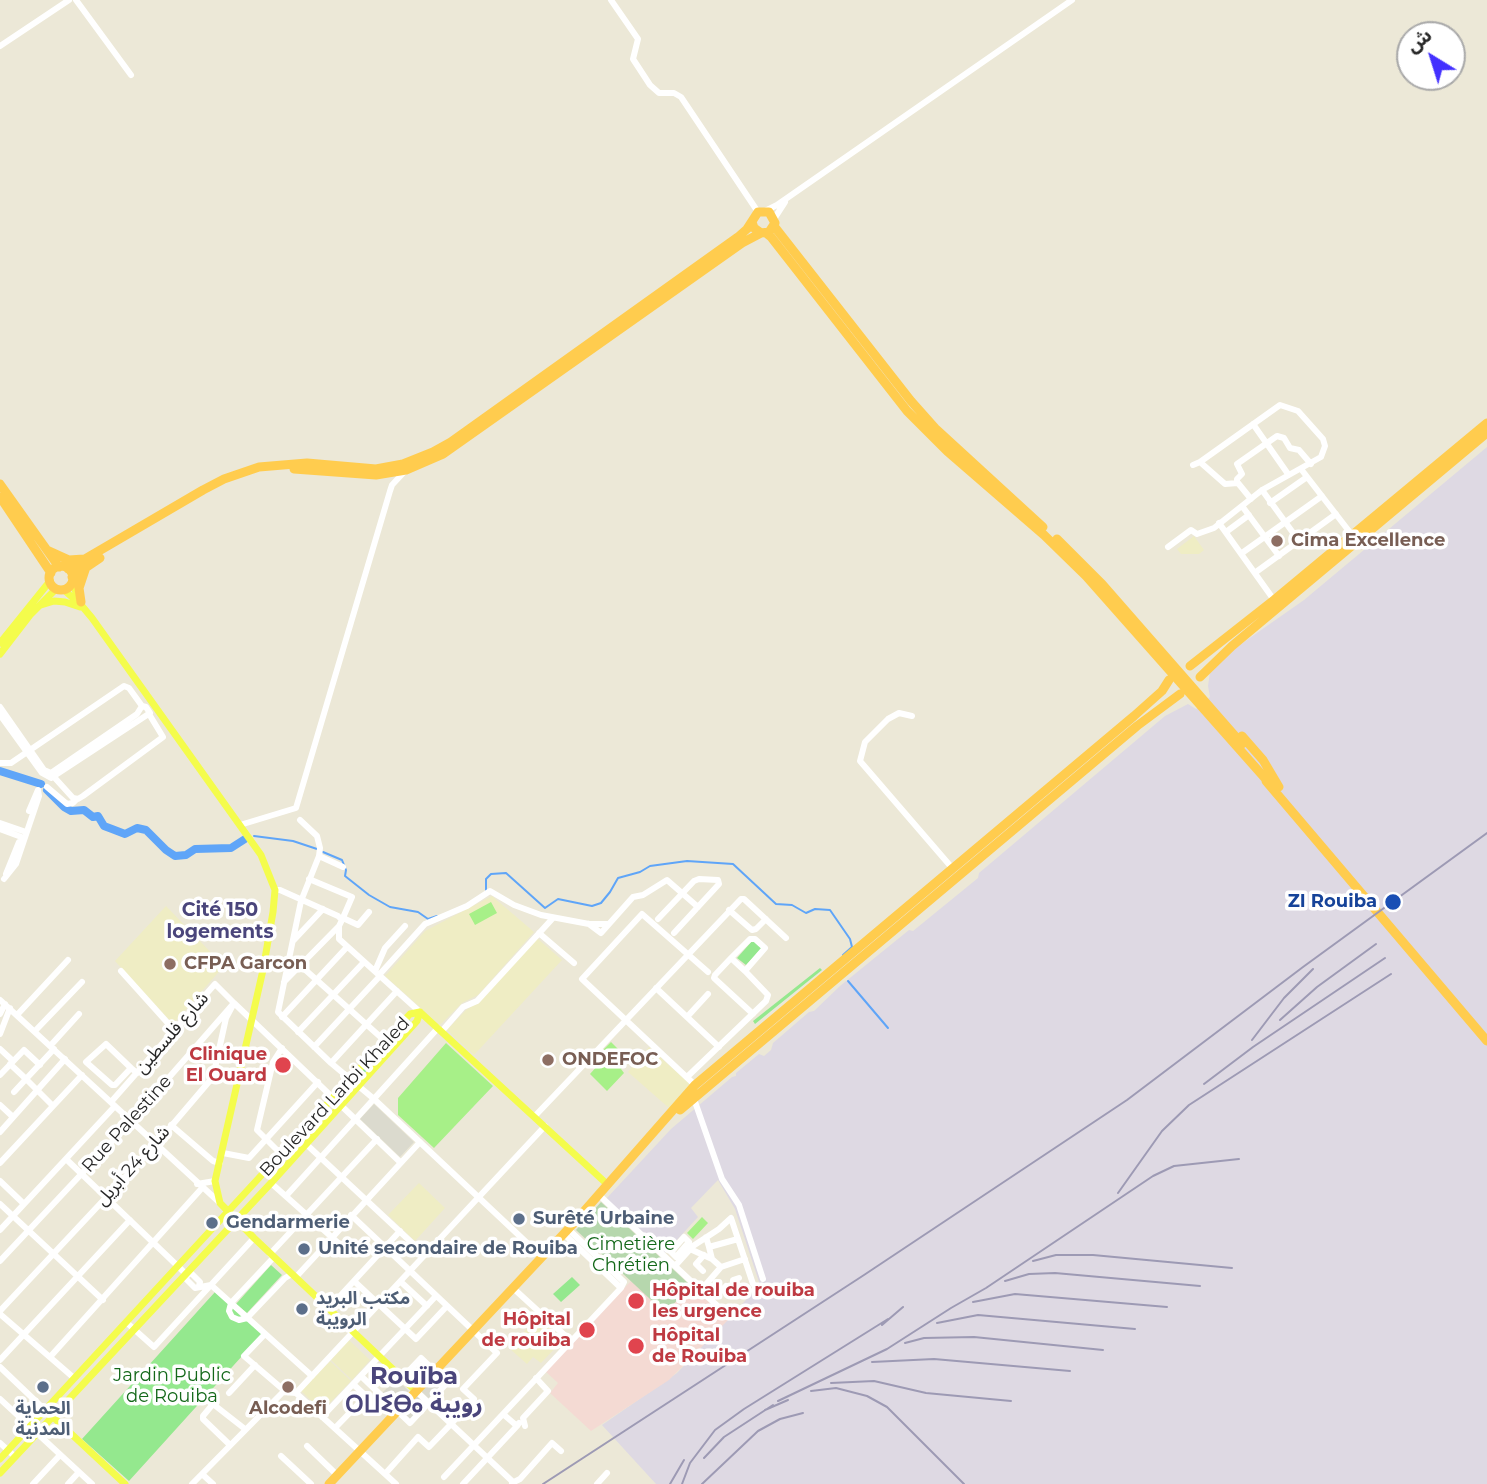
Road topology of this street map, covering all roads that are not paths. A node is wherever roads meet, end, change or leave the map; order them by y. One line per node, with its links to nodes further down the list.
1 (69, 0): 5 (street)
2 (76, 0): 7 (street)
3 (611, 0): 9 (street)
4 (1072, 0): 8 (street)
5 (56, 3): 6 (street)
6 (0, 46)
7 (131, 75)
8 (788, 198): 9 (street); 11 (street)
9 (762, 212): 10 (highway); 11 (highway)
10 (752, 222): 12 (highway); 45 (highway)
11 (774, 223): 12 (highway); 40 (highway)
12 (763, 233): 21 (highway); 40 (highway)
13 (1487, 423): 37 (highway)
14 (1253, 424): 16 (street); 17 (street); 18 (street)
15 (1487, 433): 57 (highway)
16 (1265, 443): 18 (street); 22 (street); 24 (street)
17 (1200, 462): 19 (street); 24 (street)
18 (1311, 464): 20 (street)
19 (1193, 465)
20 (1301, 469): 22 (street); 23 (street)
21 (406, 470): 45 (highway); 72 (street)
22 (1287, 474): 26 (street)
23 (1307, 477): 27 (street); 30 (street)
24 (1237, 483): 29 (street)
25 (0, 484): 42 (highway)
26 (1262, 490): 29 (street); 30 (street)
27 (1322, 496): 32 (street); 35 (street)
28 (0, 497): 46 (highway)
29 (1251, 499): 31 (street)
30 (1270, 503): 35 (street)
31 (1242, 506): 33 (street); 34 (street)
32 (1336, 514): 37 (street); 39 (street)
33 (1249, 515): 36 (street); 38 (street)
34 (1219, 523): 36 (street); 41 (street)
35 (1285, 523): 38 (street); 39 (street)
36 (1226, 532): 43 (street)
37 (1352, 535): 49 (highway)
38 (1266, 537): 43 (street); 44 (street)
39 (1299, 541): 44 (street)
40 (1058, 544): 55 (highway); 56 (highway); 67 (highway)
41 (1168, 547)
42 (44, 548): 45 (highway); 48 (highway)
43 (1242, 553): 47 (street)
44 (1279, 556): 47 (street)
45 (88, 562): 48 (highway); 50 (highway)
46 (44, 563): 48 (highway); 48 (highway)
47 (1256, 572): 49 (street)
48 (60, 580): 50 (main road); 51 (main road); 53 (main road)
49 (1275, 600): 55 (highway)
50 (82, 604): 52 (main road)
51 (35, 610): 52 (main road); 54 (main road)
52 (92, 618): 72 (main road)
53 (0, 643)
54 (0, 654)
55 (1186, 665): 56 (highway); 57 (highway)
56 (1170, 678): 58 (highway); 77 (highway)
57 (1200, 680): 58 (highway); 67 (highway)
58 (1182, 695): 67 (highway); 142 (highway)
59 (142, 706): 61 (street); 64 (street); 66 (street)
60 (0, 707): 64 (street)
61 (149, 714): 66 (street); 69 (street)
62 (0, 715): 64 (street)
63 (912, 716): 77 (street)
64 (28, 751): 65 (street); 66 (street)
65 (0, 763)
66 (51, 776): 69 (street)
67 (1273, 784): 90 (highway)
68 (47, 787): 69 (street)
69 (77, 799)
70 (300, 820): 75 (street)
71 (0, 823): 74 (street)
72 (240, 825): 80 (main road)
73 (0, 829): 74 (street)
74 (23, 835): 74 (street); 78 (street)
75 (320, 852): 76 (street); 79 (street)
76 (343, 867)
77 (953, 869): 142 (highway)
78 (2, 878)
79 (309, 879): 82 (street); 91 (street)
80 (275, 890): 82 (street); 125 (main road)
81 (682, 893): 83 (street); 83 (street); 87 (street); 88 (street)
82 (301, 901): 84 (street); 96 (street)
83 (698, 907): 94 (street)
84 (323, 909): 91 (street); 96 (street)
85 (729, 910): 89 (street); 89 (street); 98 (street)
86 (369, 912): 91 (street)
87 (553, 918): 93 (street); 107 (street)
88 (658, 919)
89 (766, 919): 95 (street)
90 (1387, 919): 133 (highway); 135 (highway)
91 (342, 922): 97 (street); 103 (street)
92 (405, 926): 107 (street)
93 (539, 933): 102 (street); 128 (street)
94 (674, 933)
95 (786, 938)
96 (292, 942): 110 (street)
97 (347, 947): 101 (street); 108 (street)
98 (687, 954): 106 (street); 111 (street); 126 (street)
99 (731, 958): 105 (street); 105 (street); 121 (street)
100 (68, 960): 122 (street)
101 (364, 962): 107 (street); 113 (street)
102 (574, 963)
103 (301, 966): 108 (street); 110 (street)
104 (121, 971): 129 (street)
105 (745, 971): 121 (street)
106 (708, 972)
107 (378, 974): 112 (street); 117 (street)
108 (317, 980): 113 (street); 123 (street)
109 (82, 982): 130 (street)
110 (283, 983): 123 (street)
111 (656, 988): 124 (street); 126 (street)
112 (397, 991): 118 (street); 127 (street)
113 (333, 994): 117 (street); 131 (street)
114 (708, 994): 124 (street)
115 (234, 1003): 125 (street); 129 (street, شارع فلسطين); 166 (street, Rue Palestine); 167 (street, شارع 24 أبريل)
116 (5, 1004): 119 (street); 122 (street); 132 (street)
117 (349, 1009): 127 (street); 137 (street)
118 (420, 1012): 128 (main road); 134 (main road, Boulevard Larbi Khaled); 153 (main road, Boulevard Larbi Khaled)
119 (0, 1014)
120 (79, 1014): 136 (street)
121 (753, 1014): 138 (street)
122 (17, 1015): 130 (street)
123 (282, 1017): 131 (street)
124 (687, 1017): 138 (street)
125 (252, 1019): 139 (street); 175 (main road)
126 (626, 1020): 149 (street); 163 (street)
127 (367, 1024): 134 (street); 144 (street)
128 (440, 1029): 158 (street); 163 (main road)
129 (174, 1030): 146 (street, شارع فلسطين)
130 (35, 1031): 136 (street)
131 (298, 1032): 137 (street)
132 (0, 1034)
133 (1487, 1034)
134 (385, 1041): 151 (main road, Boulevard Larbi Khaled)
135 (1487, 1041)
136 (52, 1047): 141 (street); 145 (street)
137 (314, 1047): 144 (street)
138 (719, 1047): 149 (street)
139 (282, 1048): 152 (street); 170 (street)
140 (0, 1049): 143 (street)
141 (65, 1059): 148 (street); 154 (street)
142 (729, 1061): 156 (highway)
143 (12, 1063): 145 (street); 147 (street); 150 (street)
144 (331, 1063): 151 (street)
145 (40, 1065): 150 (street)
146 (134, 1071): 146 (street); 159 (street, شارع فلسطين)
147 (0, 1075)
148 (82, 1075): 159 (street); 162 (street)
149 (687, 1077): 156 (street)
150 (26, 1079): 154 (street); 155 (street)
151 (350, 1079): 153 (street); 157 (main road, Boulevard Larbi Khaled)
152 (318, 1082): 157 (street); 170 (street)
153 (357, 1086): 158 (street); 160 (main road, Boulevard Larbi Khaled)
154 (37, 1090): 162 (street); 164 (street)
155 (14, 1092)
156 (693, 1092): 187 (highway); 236 (street)
157 (334, 1097): 160 (street); 176 (main road, Boulevard Larbi Khaled)
158 (374, 1099): 165 (street); 172 (street)
159 (113, 1104): 166 (street); 178 (street, شارع فلسطين)
160 (341, 1104): 165 (street); 173 (main road, Boulevard Larbi Khaled)
161 (0, 1105): 164 (street)
162 (53, 1106): 180 (street)
163 (534, 1116): 168 (main road)
164 (13, 1117): 169 (street)
165 (356, 1119): 171 (street); 177 (street)
166 (131, 1121): 174 (street); 182 (street, Rue Palestine)
167 (171, 1125): 174 (street, شارع 24 أبريل); 181 (street)
168 (545, 1126): 187 (main road); 192 (street)
169 (0, 1132)
170 (265, 1139): 175 (street); 176 (street)
171 (377, 1139): 179 (street); 183 (street)
172 (420, 1142): 179 (street); 192 (street)
173 (306, 1143): 177 (street); 186 (main road, Boulevard Larbi Khaled)
174 (156, 1144): 188 (street); 191 (street, شارع 24 أبريل)
175 (223, 1153): 181 (main road)
176 (281, 1154): 197 (main road, Boulevard Larbi Khaled)
177 (321, 1157): 183 (street); 190 (street)
178 (66, 1159): 182 (street); 196 (street, شارع فلسطين)
179 (400, 1162): 193 (street)
180 (0, 1163)
181 (220, 1163): 185 (main road)
182 (82, 1175): 191 (street); 204 (street, Rue Palestine)
183 (342, 1177): 193 (street); 198 (street)
184 (0, 1181): 196 (street)
185 (215, 1181): 188 (street); 194 (main road)
186 (271, 1183): 190 (street); 202 (main road, Boulevard Larbi Khaled)
187 (608, 1185): 189 (highway)
188 (200, 1186): 194 (street); 211 (street)
189 (599, 1195): 206 (highway); 227 (street)
190 (286, 1196): 198 (street)
191 (106, 1197): 201 (street); 217 (street, شارع 24 أبريل)
192 (479, 1198): 220 (street); 222 (street)
193 (365, 1199): 199 (street); 205 (street)
194 (220, 1203): 197 (main road)
195 (0, 1204): 200 (street)
196 (24, 1204): 200 (street, شارع فلسطين)
197 (228, 1212): 202 (main road); 226 (main road, Boulevard Larbi Khaled)
198 (307, 1215): 207 (street); 219 (street)
199 (351, 1215): 207 (street); 213 (street)
200 (13, 1217): 203 (street, شارع فلسطين); 204 (street)
201 (130, 1220): 211 (street); 234 (street)
202 (235, 1221): 209 (main road); 231 (main road, Boulevard Larbi Khaled)
203 (0, 1230)
204 (28, 1231): 217 (street); 225 (street, Rue Palestine)
205 (400, 1231): 213 (street); 220 (street)
206 (566, 1232): 222 (highway); 260 (street)
207 (331, 1237): 215 (street); 233 (street)
208 (706, 1237): 210 (street); 214 (street); 216 (street)
209 (254, 1238): 219 (main road); 240 (street)
210 (738, 1239): 212 (street); 224 (street)
211 (155, 1242): 226 (street); 244 (street)
212 (724, 1243): 214 (street); 218 (street)
213 (384, 1247): 230 (street); 237 (street)
214 (709, 1247): 223 (street)
215 (345, 1249)
216 (684, 1249): 221 (street); 227 (street)
217 (53, 1253): 234 (street); 251 (street, شارع 24 أبريل)
218 (727, 1253)
219 (272, 1255): 233 (main road); 245 (street)
220 (425, 1255): 230 (street)
221 (704, 1255): 223 (street); 229 (street)
222 (542, 1257): 241 (highway)
223 (712, 1259): 228 (street)
224 (745, 1259): 228 (street); 239 (street)
225 (0, 1261)
226 (178, 1266): 231 (street); 253 (main road, Boulevard Larbi Khaled)
227 (675, 1266): 242 (street)
228 (721, 1268): 232 (street)
229 (703, 1270)
230 (410, 1272): 238 (street); 243 (street)
231 (186, 1274): 240 (street); 254 (main road, Boulevard Larbi Khaled)
232 (715, 1274): 235 (street); 242 (street)
233 (294, 1275): 249 (main road); 252 (street)
234 (78, 1277): 244 (street); 258 (street)
235 (739, 1278)
236 (763, 1279)
237 (354, 1281): 246 (street); 249 (street)
238 (401, 1282): 246 (street); 247 (street)
239 (753, 1284)
240 (211, 1285): 245 (street); 254 (street)
241 (513, 1288): 256 (highway); 260 (street)
242 (701, 1290): 250 (street)
243 (436, 1296): 247 (street); 248 (street)
244 (103, 1300): 262 (street)
245 (231, 1303): 252 (street)
246 (379, 1304): 255 (street); 257 (street)
247 (427, 1306): 255 (street)
248 (447, 1306): 255 (street); 256 (street)
249 (329, 1308): 257 (main road)
250 (724, 1312)
251 (0, 1313): 258 (street)
252 (247, 1318): 259 (street)
253 (126, 1322): 254 (street); 269 (main road, Boulevard Larbi Khaled)
254 (133, 1329): 282 (main road, Boulevard Larbi Khaled)
255 (405, 1329): 261 (street)
256 (473, 1331): 266 (highway); 285 (street)
257 (354, 1332): 261 (main road); 267 (street)
258 (24, 1334): 262 (street); 263 (street)
259 (265, 1334): 264 (street); 267 (street)
260 (571, 1341): 271 (street)
261 (379, 1356): 268 (street); 270 (main road)
262 (50, 1357): 269 (street)
263 (0, 1360)
264 (255, 1365): 274 (street); 275 (street)
265 (0, 1367): 279 (street)
266 (435, 1371): 270 (street); 273 (highway); 278 (street)
267 (312, 1376): 276 (street)
268 (360, 1376): 272 (street); 280 (street)
269 (74, 1378): 279 (main road, Boulevard Larbi Khaled)
270 (402, 1378): 273 (main road)
271 (536, 1378): 281 (street); 284 (street)
272 (353, 1384): 283 (street); 290 (street)
273 (416, 1391): 278 (street); 280 (highway)
274 (229, 1393)
275 (287, 1393): 276 (street); 289 (street)
276 (296, 1393): 283 (street)
277 (0, 1399): 288 (street)
278 (429, 1403): 280 (street); 285 (street)
279 (45, 1410): 282 (main road); 288 (main road, Boulevard Larbi Khaled)
280 (397, 1411): 297 (highway)
281 (503, 1414): 286 (street); 294 (street)
282 (52, 1416): 291 (main road, Boulevard Larbi Khaled); 315 (main road)
283 (322, 1417): 290 (street)
284 (523, 1418): 286 (street); 287 (street)
285 (451, 1424): 294 (street); 308 (street)
286 (517, 1426): 302 (street)
287 (525, 1426)
288 (29, 1427): 291 (street); 296 (main road, Boulevard Larbi Khaled)
289 (245, 1429): 293 (street); 293 (street)
290 (335, 1429): 297 (street)
291 (36, 1434): 299 (street); 301 (main road, Boulevard Larbi Khaled)
292 (0, 1443): 296 (street)
293 (230, 1445): 307 (street)
294 (474, 1445): 302 (street); 309 (street)
295 (307, 1446): 310 (street)
296 (8, 1450): 301 (street); 303 (main road, Boulevard Larbi Khaled)
297 (360, 1451): 308 (street); 310 (highway)
298 (561, 1451): 311 (street)
299 (60, 1455): 304 (street); 312 (street)
300 (281, 1456): 318 (street)
301 (15, 1457): 305 (main road, Boulevard Larbi Khaled)
302 (487, 1458): 311 (street); 320 (street)
303 (0, 1459)
304 (79, 1472): 313 (street); 314 (street)
305 (0, 1473)
306 (607, 1473): 321 (street)
307 (202, 1474): 316 (street); 317 (street)
308 (385, 1474): 319 (street)
309 (444, 1477)
310 (333, 1481)
311 (512, 1483)
312 (33, 1484)
313 (68, 1484)
314 (92, 1484)
315 (125, 1484)
316 (192, 1484)
317 (213, 1484)
318 (311, 1484)
319 (396, 1484)
320 (463, 1484)
321 (597, 1484)

